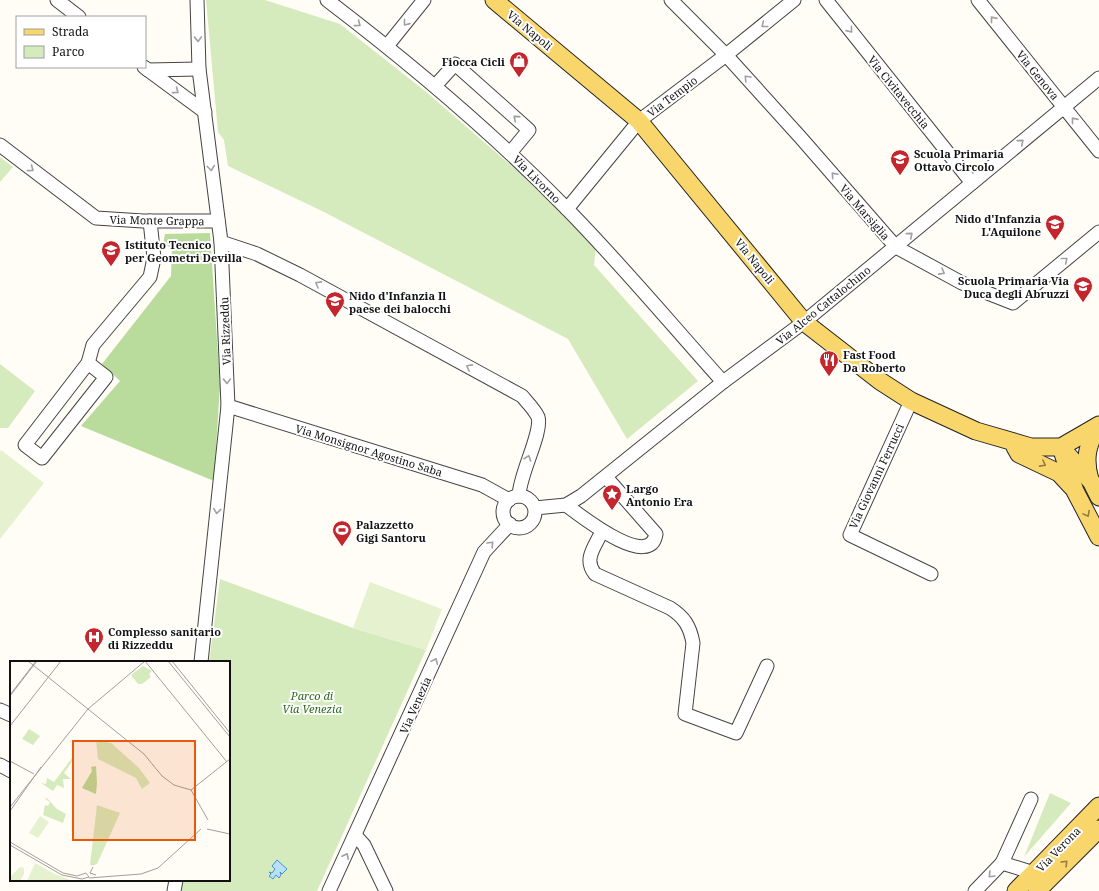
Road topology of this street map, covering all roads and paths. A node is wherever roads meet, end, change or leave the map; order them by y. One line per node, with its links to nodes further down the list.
1 (57, 0): 10 (street)
2 (197, 0): 14 (street, Via Rizzeddu, one-way to 14)
3 (327, 0): 11 (street, Via Livorno, one-way to 11)
4 (424, 0): 11 (street, one-way to 11)
5 (494, 0): 19 (main road, Via Napoli)
6 (671, 0): 12 (street, Via Marsiglia)
7 (794, 0): 12 (street, Via Tempio, one-way to 12)
8 (826, 0): 23 (street, Via Civitavecchia, one-way to 23)
9 (978, 0): 17 (street, Via Genova, one-way to 9)
10 (78, 16)
11 (387, 46): 16 (street, Via Livorno)
12 (726, 55): 19 (street, Via Tempio); 29 (street, Via Marsiglia, one-way to 12)
13 (146, 69): 14 (street); 18 (street, one-way to 18)
14 (199, 69): 18 (street, Via Rizzeddu)
15 (1099, 78): 17 (street, Via Alceo Cattalochino)
16 (435, 86): 22 (street, Via Livorno); 22 (street, one-way to 16)
17 (1063, 106): 21 (street, Via Genova, one-way to 17); 23 (street, Via Alceo Cattalochino, one-way to 17)
18 (205, 112): 26 (street, Via Rizzeddu, one-way to 26)
19 (639, 121): 24 (street, Via Tempio); 30 (main road, Via Napoli)
20 (0, 145): 25 (street, Via Monte Grappa, one-way to 25)
21 (1099, 151)
22 (510, 153): 24 (street, Via Livorno)
23 (972, 183): 29 (street, Via Alceo Cattalochino, one-way to 23)
24 (567, 209): 32 (street, Via Livorno)
25 (150, 221): 26 (street, Via Monte Grappa); 31 (street)
26 (218, 221): 28 (street, Via Rizzeddu)
27 (1099, 232): 29 (street, Via Marsiglia, one-way to 27)
28 (221, 242): 34 (street, Via Rizzeddu, one-way to 34); 42 (street, one-way to 28)
29 (896, 247): 30 (street, Via Alceo Cattalochino)
30 (804, 322): 32 (street, Via Alceo Cattalochino); 33 (main road, Via Napoli)
31 (88, 363): 31 (street)
32 (723, 382): 38 (street, Via Alceo Cattalochino)
33 (911, 401): 36 (main road, Via Napoli); 48 (street, Via Giovanni Ferrucci)
34 (228, 406): 42 (street, Via Monsignor Agostino Saba); 49 (street, Via Rizzeddu, one-way to 49)
35 (1099, 426): 37 (main road); 39 (main road)
36 (1012, 442): 37 (main road, Via Napoli); 40 (main road, one-way to 40)
37 (1061, 447): 39 (main road); 40 (main road)
38 (606, 477): 43 (street, Via Alceo Cattalochino); 46 (street)
39 (1091, 481): 41 (main road)
40 (1075, 491): 47 (main road, one-way to 47)
41 (1099, 497)
42 (514, 498): 44 (street); 45 (street)
43 (566, 505): 44 (street, Via Alceo Cattalochino); 46 (street)
44 (535, 508): 45 (street)
45 (510, 524): 58 (street, Via Venezia, one-way to 45)
46 (602, 532): 50 (street)
47 (1099, 537)
48 (931, 574)
49 (201, 661)
50 (767, 666)
51 (0, 710): 52 (street)
52 (10, 715)
53 (0, 765): 54 (street)
54 (10, 770)
55 (1031, 799): 59 (street)
56 (1099, 806): 60 (main road, Via Verona)
57 (1099, 829): 67 (main road, Via Verona, one-way to 57)
58 (355, 835): 63 (street, Via Venezia, one-way to 58); 64 (street)
59 (1002, 863): 60 (street); 65 (street, one-way to 65)
60 (1034, 873): 66 (main road, Via Verona)
61 (176, 881): 62 (street)
62 (174, 891)
63 (329, 891)
64 (386, 891)
65 (975, 891)
66 (1016, 891)
67 (1037, 891)

